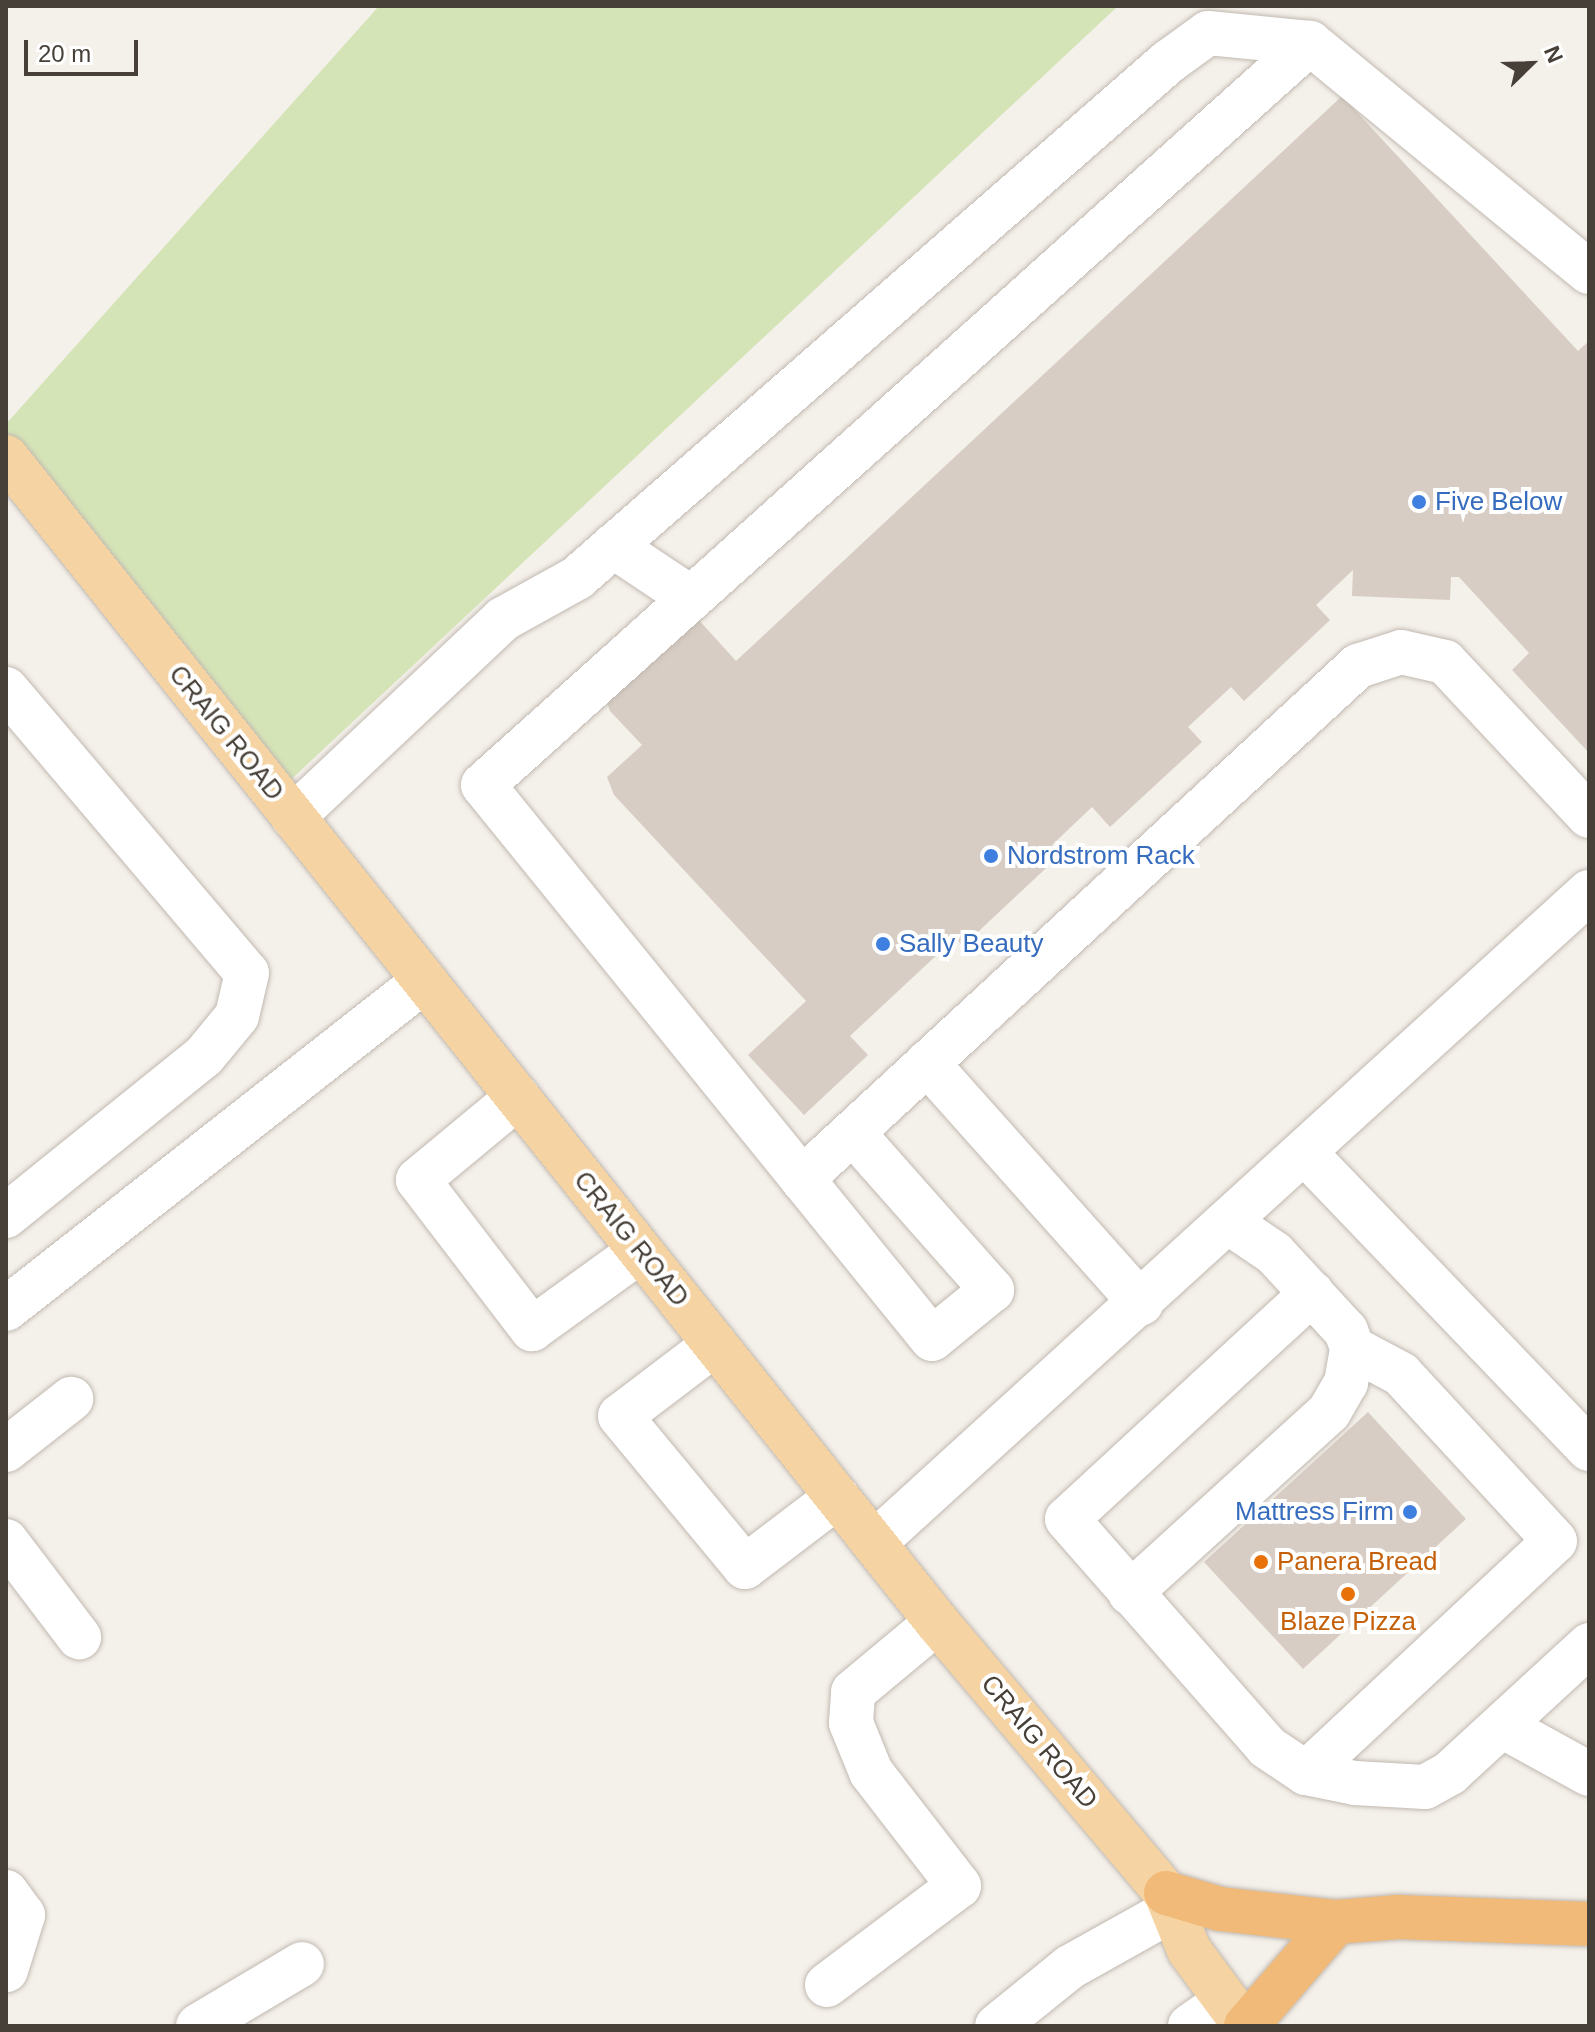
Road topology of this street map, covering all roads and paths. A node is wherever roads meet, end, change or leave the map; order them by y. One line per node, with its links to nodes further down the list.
1 (1310, 43): 2 (lane); 4 (lane); 5 (lane)
2 (1589, 272)
3 (6, 457): 8 (main road, CRAIG ROAD)
4 (613, 546): 5 (lane); 8 (lane)
5 (691, 598): 15 (lane)
6 (6, 689): 16 (lane)
7 (1589, 816): 11 (lane)
8 (293, 817): 10 (main road, CRAIG ROAD)
9 (1589, 892): 14 (lane)
10 (424, 981): 12 (main road, CRAIG ROAD); 21 (lane)
11 (927, 1063): 13 (lane); 20 (lane)
12 (518, 1097): 18 (main road, CRAIG ROAD); 18 (lane)
13 (853, 1133): 15 (lane); 15 (lane)
14 (1306, 1154): 17 (lane); 25 (lane)
15 (802, 1179)
16 (6, 1216)
17 (1228, 1222): 19 (lane); 20 (lane)
18 (640, 1251): 22 (main road, CRAIG ROAD)
19 (1312, 1293): 23 (lane); 30 (lane)
20 (1141, 1303): 29 (lane)
21 (6, 1309)
22 (715, 1344): 27 (main road, CRAIG ROAD); 27 (lane)
23 (1352, 1348): 30 (lane); 35 (lane)
24 (71, 1399): 26 (lane)
25 (1589, 1449)
26 (6, 1450)
27 (837, 1497): 29 (main road, CRAIG ROAD)
28 (6, 1541): 32 (lane)
29 (874, 1543): 31 (main road, CRAIG ROAD)
30 (1130, 1593): 35 (lane)
31 (937, 1622): 38 (main road, CRAIG ROAD); 43 (lane)
32 (79, 1637)
33 (1589, 1645): 34 (lane)
34 (1502, 1726): 35 (lane); 36 (lane)
35 (1306, 1773)
36 (1589, 1774)
37 (6, 1892): 42 (lane)
38 (1169, 1901): 39 (highway); 44 (main road, CRAIG ROAD); 46 (lane)
39 (1336, 1922): 40 (highway); 44 (highway)
40 (1589, 1924)
41 (302, 1964): 45 (lane)
42 (6, 1970)
43 (827, 1985)
44 (1239, 2018): 47 (lane)
45 (198, 2026)
46 (997, 2026)
47 (1190, 2026)

